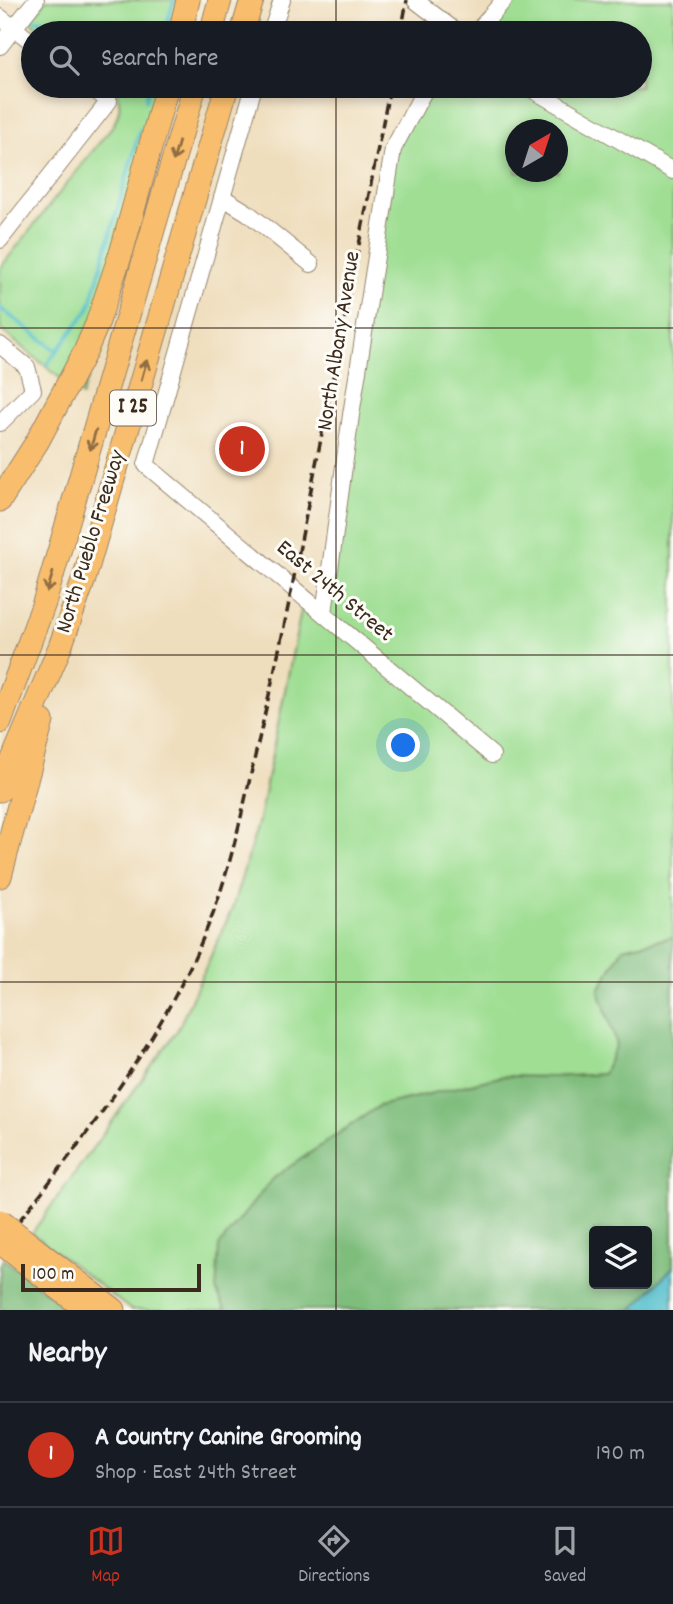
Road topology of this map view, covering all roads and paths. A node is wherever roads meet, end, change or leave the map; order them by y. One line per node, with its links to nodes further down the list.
1 (36, 0): 15 (street)
2 (188, 0): 9 (highway)
3 (220, 0): 10 (highway)
4 (252, 0): 11 (highway)
5 (282, 0): 12 (street)
6 (415, 0): 13 (street)
7 (504, 0): 14 (street)
8 (0, 16): 15 (street)
9 (183, 21)
10 (214, 21)
11 (246, 21)
12 (275, 21)
13 (442, 21)
14 (487, 21)
15 (14, 28): 16 (street); 17 (street)
16 (21, 34)
17 (0, 46)
18 (105, 98): 27 (street)
19 (164, 98): 31 (highway)
20 (192, 98): 34 (highway, North Pueblo Freeway / I 25, one-way to 34)
21 (224, 98): 33 (highway, North Pueblo Freeway / I 25, one-way to 21)
22 (251, 98): 26 (street)
23 (419, 98): 32 (street, North Albany Avenue)
24 (547, 98): 25 (street)
25 (673, 171)
26 (222, 197): 28 (street); 32 (street, East 24th Street)
27 (0, 240)
28 (311, 264)
29 (0, 345): 30 (street)
30 (0, 423)
31 (0, 500)
32 (324, 613): 35 (street, East 24th Street)
33 (60, 647): 36 (highway, North Pueblo Freeway / I 25); 37 (highway)
34 (0, 722)
35 (492, 755)
36 (0, 790)
37 (0, 876)
38 (0, 1221): 40 (highway, bridge)
39 (0, 1242): 40 (highway, bridge)
40 (34, 1259): 41 (highway); 42 (highway)
41 (87, 1310)
42 (114, 1310)

